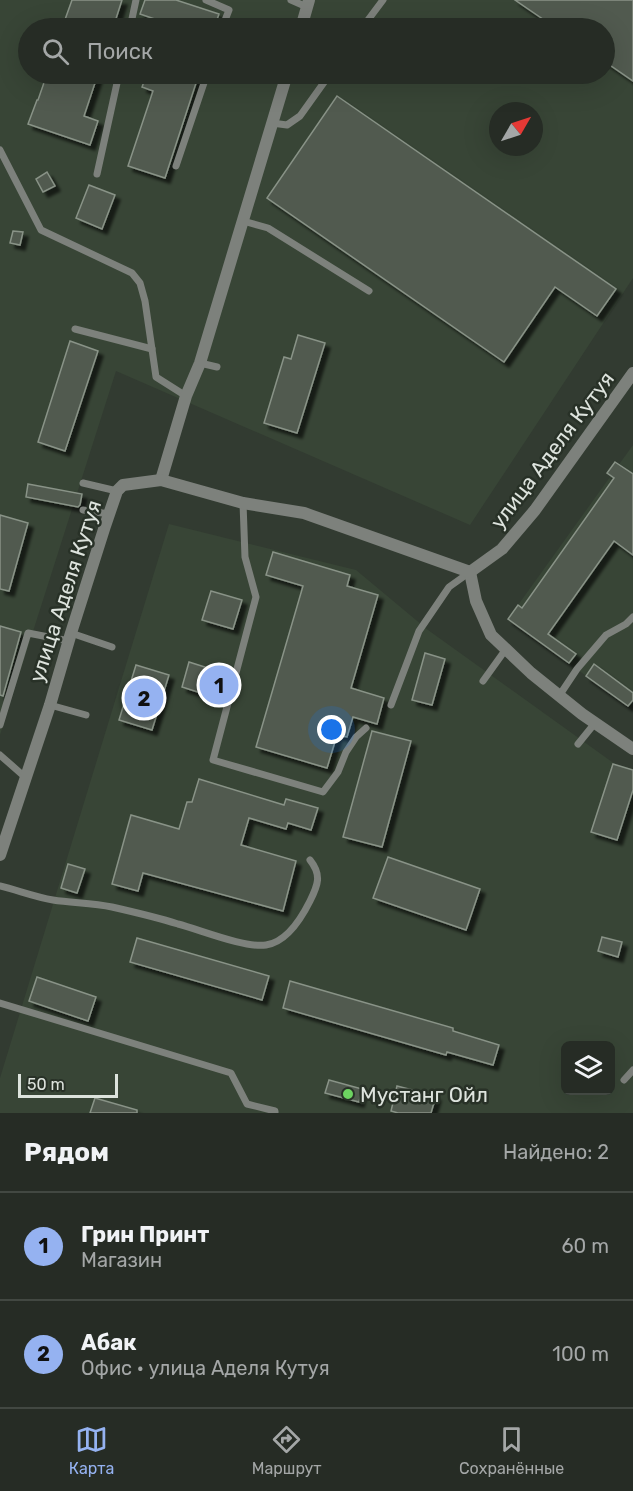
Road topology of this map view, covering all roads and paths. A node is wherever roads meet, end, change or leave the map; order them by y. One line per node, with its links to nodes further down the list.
1 (136, 0): 6 (lane)
2 (206, 0): 7 (lane)
3 (291, 0): 5 (lane)
4 (383, 0): 9 (lane)
5 (308, 3): 8 (street)
6 (132, 18)
7 (226, 18)
8 (304, 18)
9 (370, 18)
10 (117, 84): 17 (lane)
11 (204, 84): 16 (lane)
12 (284, 84): 14 (street)
13 (323, 84): 14 (lane)
14 (272, 123): 18 (street)
15 (0, 150): 21 (lane)
16 (176, 166)
17 (97, 174)
18 (243, 221): 19 (lane); 22 (street)
19 (369, 291)
20 (75, 329): 21 (lane)
21 (152, 349): 25 (lane)
22 (200, 363): 23 (lane); 25 (street)
23 (217, 367)
24 (633, 373): 32 (street, улица Аделя Кутуя)
25 (186, 396): 26 (street)
26 (161, 480): 28 (street, улица Аделя Кутуя); 29 (street, улица Аделя Кутуя)
27 (83, 483): 28 (lane)
28 (117, 491): 31 (street, улица Аделя Кутуя)
29 (243, 503): 32 (street, улица Аделя Кутуя); 44 (lane)
30 (83, 510): 31 (lane)
31 (109, 514): 34 (street, улица Аделя Кутуя)
32 (470, 573): 36 (street); 40 (lane)
33 (633, 617): 38 (lane)
34 (70, 637): 35 (lane); 39 (street, улица Аделя Кутуя); 43 (lane)
35 (112, 647)
36 (506, 649): 37 (lane); 38 (street)
37 (483, 681)
38 (559, 696): 42 (street)
39 (50, 705): 41 (lane); 48 (street, улица Аделя Кутуя)
40 (391, 705)
41 (86, 715)
42 (595, 723): 45 (lane); 46 (street)
43 (0, 725)
44 (366, 728)
45 (578, 744)
46 (633, 749)
47 (0, 755): 48 (lane)
48 (26, 778): 49 (street, улица Аделя Кутуя)
49 (0, 855)
50 (310, 860): 51 (lane)
51 (0, 886)
52 (0, 1003): 55 (lane)
53 (633, 1070): 54 (lane)
54 (624, 1080)
55 (277, 1112)

